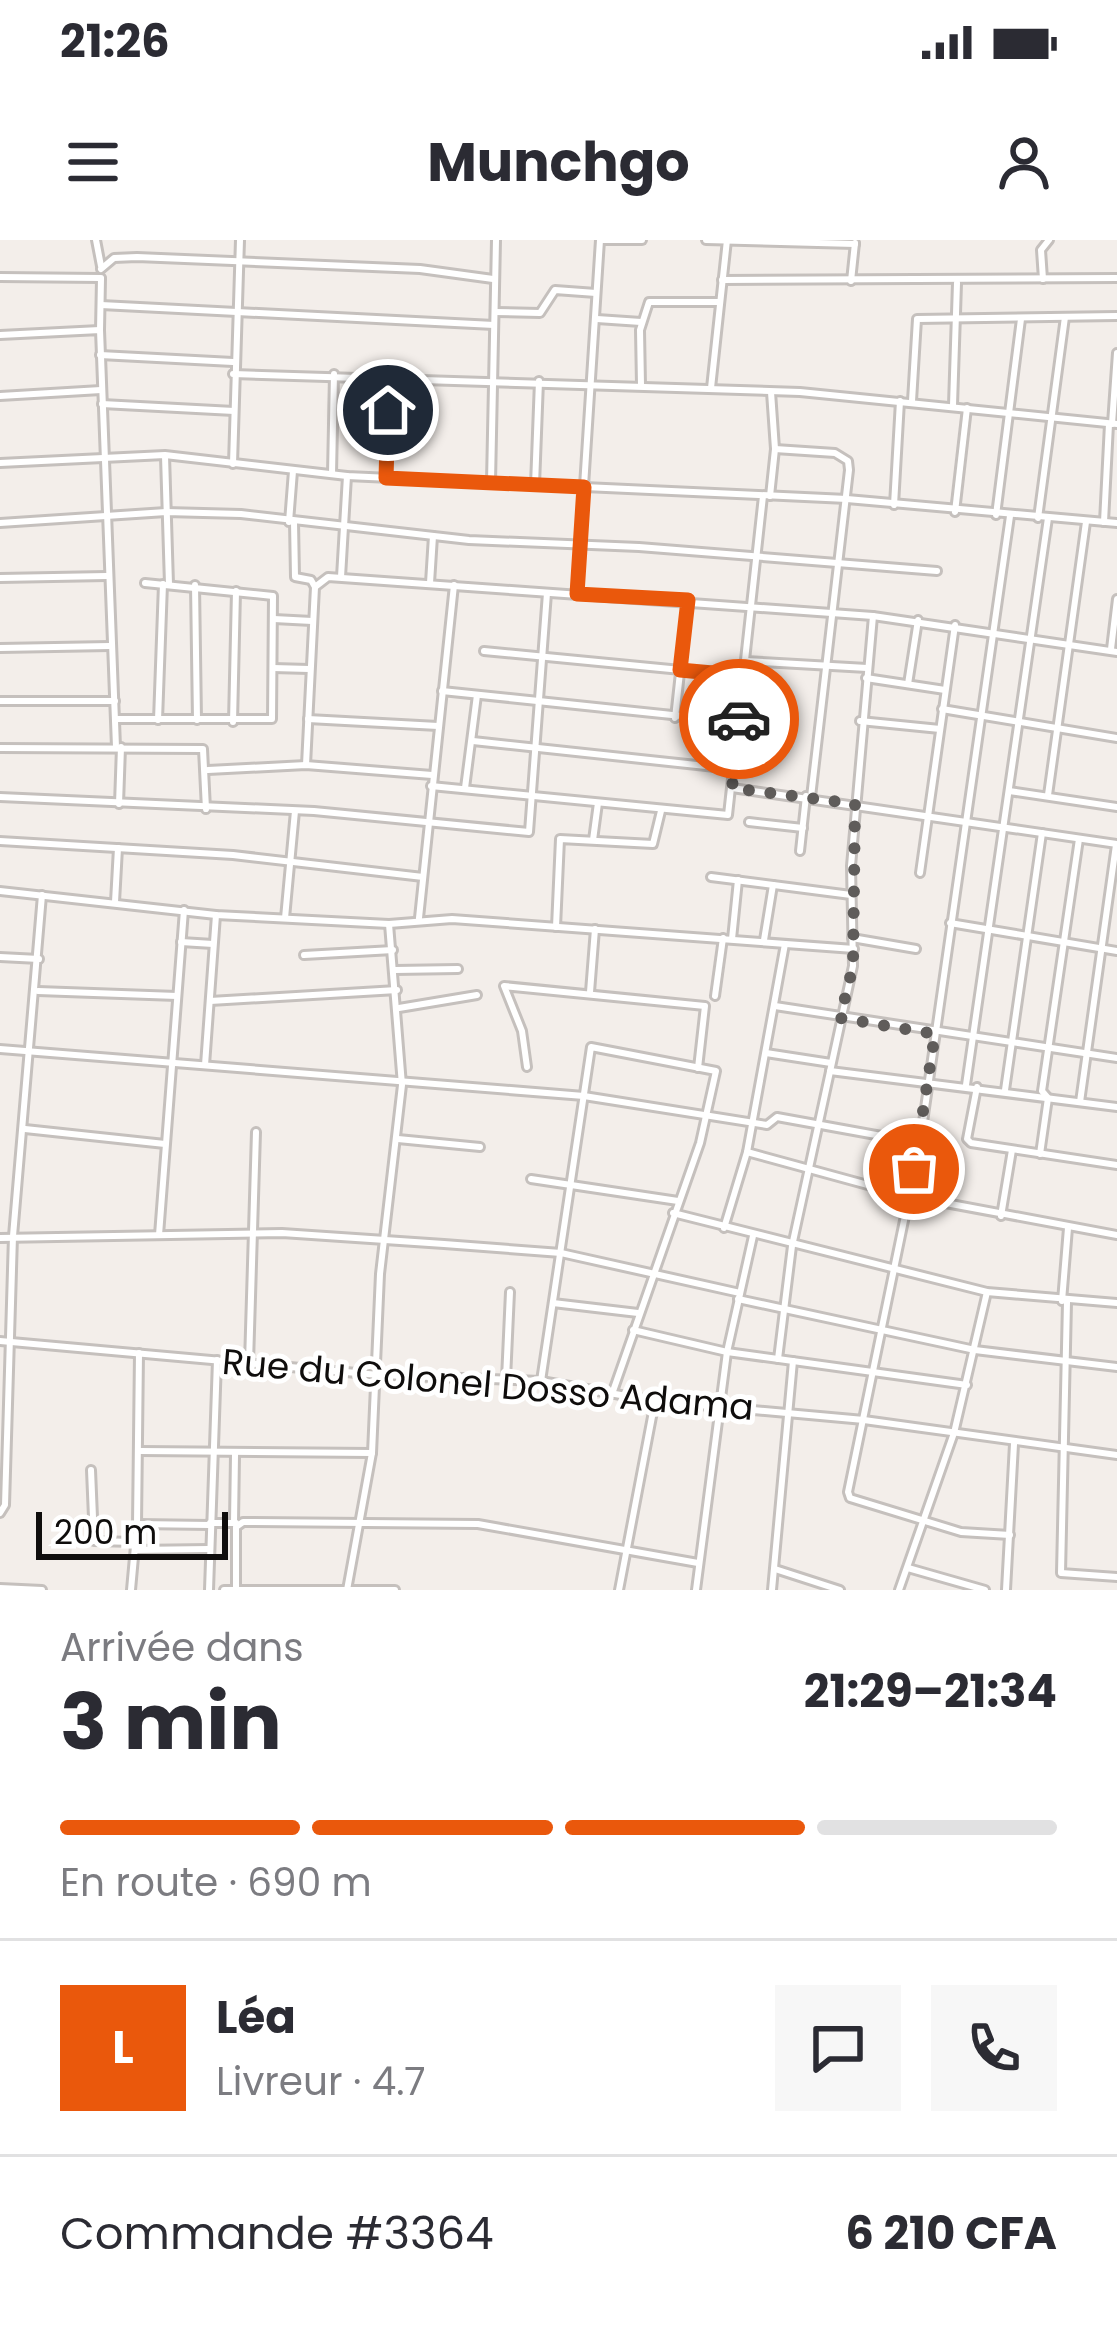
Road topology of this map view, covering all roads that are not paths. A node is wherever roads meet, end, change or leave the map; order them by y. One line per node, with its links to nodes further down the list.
1 (96, 240): 11 (street)
2 (240, 240): 10 (street)
3 (496, 240): 14 (street)
4 (598, 240): 5 (street); 19 (street)
5 (642, 240)
6 (706, 240): 8 (street)
7 (1049, 240): 15 (street)
8 (727, 241): 9 (street); 16 (street)
9 (855, 242): 17 (street)
10 (238, 263): 11 (street); 14 (street); 23 (street)
11 (101, 274): 12 (street); 21 (street)
12 (0, 277)
13 (1117, 278): 15 (street)
14 (494, 279): 22 (street)
15 (1043, 279): 18 (street)
16 (722, 280): 17 (street); 20 (street)
17 (851, 281): 18 (street)
18 (957, 281): 26 (street)
19 (596, 293): 22 (street); 27 (street)
20 (720, 302): 29 (street); 43 (street)
21 (100, 305): 23 (street); 31 (street)
22 (494, 312): 30 (street)
23 (235, 315): 30 (street); 35 (street)
24 (1117, 316): 25 (street)
25 (1065, 317): 28 (street); 54 (street)
26 (957, 318): 28 (street); 48 (street); 50 (street)
27 (597, 319): 29 (street); 41 (street)
28 (1021, 319): 53 (street)
29 (641, 322): 42 (street)
30 (494, 325): 39 (street)
31 (100, 330): 32 (street); 34 (street)
32 (0, 334)
33 (1117, 353): 55 (street)
34 (100, 355): 35 (street); 44 (street)
35 (233, 362): 36 (street)
36 (233, 374): 37 (street); 52 (street)
37 (334, 374): 38 (street); 62 (street)
38 (389, 376): 39 (street); 64 (street)
39 (494, 378): 40 (street); 65 (street)
40 (539, 381): 41 (street); 66 (street)
41 (591, 383): 42 (street); 67 (street)
42 (640, 385): 43 (street)
43 (711, 388): 45 (street)
44 (101, 390): 46 (street); 49 (street)
45 (771, 391): 47 (street); 56 (street)
46 (0, 396)
47 (900, 401): 48 (street); 70 (street)
48 (912, 401): 50 (street)
49 (102, 404): 52 (street); 58 (street)
50 (953, 405): 51 (street)
51 (968, 407): 53 (street); 72 (street)
52 (234, 411): 60 (street)
53 (1008, 412): 54 (street); 73 (street)
54 (1051, 417): 55 (street); 76 (street)
55 (1112, 424): 79 (street)
56 (775, 449): 68 (street); 69 (street)
57 (165, 455): 58 (street); 60 (street); 71 (street)
58 (105, 459): 59 (street); 74 (street)
59 (0, 463)
60 (233, 464): 61 (street)
61 (293, 470): 62 (street); 77 (street)
62 (332, 474): 63 (street)
63 (347, 476): 64 (street); 82 (street)
64 (386, 478): 65 (street)
65 (491, 482): 66 (street)
66 (535, 485): 67 (street)
67 (584, 487): 68 (street); 84 (street)
68 (766, 496): 69 (street); 85 (street)
69 (847, 499): 70 (street); 86 (street)
70 (894, 505): 72 (street)
71 (166, 512): 74 (street); 77 (street); 93 (street)
72 (956, 512): 73 (street)
73 (996, 515): 75 (street)
74 (105, 516): 80 (street); 88 (street)
75 (1010, 516): 76 (street); 109 (street)
76 (1043, 518): 78 (street); 110 (street)
77 (292, 522): 82 (street); 96 (street)
78 (1087, 522): 79 (street); 111 (street)
79 (1104, 522): 81 (street)
80 (0, 523)
81 (1117, 524)
82 (345, 527): 83 (street); 90 (street)
83 (433, 536): 84 (street); 92 (street)
84 (581, 546): 85 (street); 99 (street)
85 (757, 556): 86 (street); 102 (street)
86 (840, 562): 87 (street); 103 (street)
87 (937, 571)
88 (107, 576): 89 (street); 112 (street)
89 (0, 578)
90 (341, 578): 92 (street); 96 (street)
91 (145, 583): 93 (street)
92 (430, 583): 95 (street)
93 (166, 584): 94 (street); 137 (street)
94 (194, 585): 97 (street); 138 (street)
95 (454, 585): 98 (street); 127 (street)
96 (315, 587): 107 (street)
97 (236, 591): 105 (street); 141 (street)
98 (547, 592): 99 (street); 116 (street)
99 (577, 594): 101 (street)
100 (1117, 599): 115 (street)
101 (688, 600): 102 (street); 122 (street)
102 (752, 605): 103 (street); 117 (street)
103 (831, 612): 104 (street); 118 (street)
104 (873, 616): 106 (street); 120 (street)
105 (274, 619): 107 (street); 119 (street)
106 (918, 620): 108 (street); 125 (street)
107 (311, 621): 121 (street)
108 (955, 625): 109 (street); 126 (street)
109 (992, 630): 110 (street); 133 (street)
110 (1031, 636): 111 (street); 140 (street)
111 (1070, 643): 115 (street); 144 (street)
112 (110, 646): 113 (street); 129 (street)
113 (0, 648)
114 (484, 651): 116 (street)
115 (1114, 651)
116 (542, 658): 122 (street); 131 (street)
117 (746, 661): 118 (street); 123 (street)
118 (826, 664): 120 (street); 162 (street)
119 (273, 668): 121 (street); 141 (street)
120 (867, 668): 124 (street)
121 (309, 669): 136 (street)
122 (680, 670): 123 (street); 134 (street)
123 (745, 676): 142 (street)
124 (866, 678): 125 (street); 139 (street)
125 (908, 684): 126 (street)
126 (945, 690): 132 (street)
127 (442, 691): 128 (street); 143 (street)
128 (477, 695): 131 (street); 147 (street)
129 (115, 700): 130 (street); 135 (street)
130 (0, 701)
131 (540, 701): 134 (street); 150 (street)
132 (942, 709): 133 (street); 145 (street)
133 (983, 715): 140 (street); 172 (street)
134 (675, 718): 142 (street)
135 (116, 719): 137 (street); 148 (street)
136 (308, 719): 143 (street); 151 (street)
137 (158, 720): 138 (street)
138 (197, 721): 141 (street)
139 (860, 721): 145 (street); 165 (street)
140 (1018, 721): 144 (street); 158 (street)
141 (233, 722)
142 (739, 722): 152 (street)
143 (438, 726): 154 (street)
144 (1057, 728): 146 (street); 159 (street)
145 (940, 729): 170 (street)
146 (1117, 738)
147 (473, 741): 150 (street); 156 (street)
148 (118, 747): 149 (street); 153 (street); 163 (street)
149 (0, 748)
150 (537, 751): 152 (street); 160 (street)
151 (306, 765): 153 (street); 154 (street)
152 (734, 769): 157 (street)
153 (207, 770): 167 (street)
154 (432, 776): 155 (street)
155 (431, 786): 156 (street); 171 (street)
156 (465, 788): 160 (street)
157 (732, 788): 162 (street); 169 (street)
158 (1009, 791): 159 (street); 174 (street)
159 (1048, 795): 166 (street)
160 (535, 796): 164 (street); 171 (street)
161 (0, 797): 163 (street)
162 (809, 797): 165 (street); 175 (street)
163 (119, 803): 167 (street)
164 (598, 803): 169 (street); 178 (street)
165 (855, 804): 170 (street); 190 (street)
166 (1117, 807)
167 (206, 809): 168 (street)
168 (295, 811): 171 (street); 183 (street)
169 (661, 811): 178 (street)
170 (929, 814): 172 (street); 184 (street)
171 (428, 821): 186 (street)
172 (966, 821): 174 (street); 197 (street)
173 (749, 822): 175 (street)
174 (1004, 826): 176 (street); 201 (street)
175 (803, 828): 182 (street)
176 (1042, 832): 177 (street); 202 (street)
177 (1079, 838): 180 (street); 207 (street)
178 (593, 840): 199 (street)
179 (0, 841): 181 (street)
180 (1117, 844): 212 (street)
181 (118, 848): 183 (street); 192 (street)
182 (800, 851)
183 (290, 860): 186 (street); 195 (street)
184 (920, 873)
185 (711, 877): 187 (street)
186 (423, 878): 196 (street)
187 (738, 880): 188 (street); 204 (street)
188 (772, 885): 190 (street); 205 (street)
189 (0, 891): 191 (street)
190 (851, 895): 203 (street)
191 (42, 896): 192 (street); 217 (street)
192 (115, 902): 193 (street)
193 (184, 910): 194 (street); 206 (street)
194 (216, 915): 195 (street); 208 (street)
195 (285, 918): 198 (street)
196 (419, 918): 198 (street); 199 (street)
197 (950, 923): 201 (street); 230 (street)
198 (389, 924): 213 (street)
199 (556, 927): 200 (street)
200 (595, 929): 204 (street); 222 (street)
201 (990, 931): 202 (street); 231 (street)
202 (1027, 937): 207 (street); 232 (street)
203 (852, 938): 210 (street); 211 (street)
204 (728, 939): 205 (street); 224 (street)
205 (764, 941): 209 (street)
206 (181, 942): 208 (street); 225 (street)
207 (1064, 943): 212 (street); 233 (street)
208 (214, 944): 226 (street)
209 (785, 944): 210 (street); 227 (street)
210 (854, 949): 229 (street)
211 (916, 949)
212 (1101, 949): 214 (street); 237 (street)
213 (393, 950): 215 (street); 218 (street)
214 (1117, 951)
215 (304, 955)
216 (0, 957): 217 (street)
217 (39, 959): 221 (street)
218 (395, 970): 219 (street); 220 (street)
219 (458, 970)
220 (397, 990): 226 (street); 228 (street)
221 (38, 991): 225 (street); 235 (street)
222 (590, 992): 241 (street); 243 (street)
223 (477, 995): 228 (street)
224 (715, 995)
225 (177, 996): 239 (street)
226 (210, 1001): 240 (street)
227 (775, 1006): 229 (street); 236 (street)
228 (399, 1008): 246 (street)
229 (840, 1018): 230 (street); 242 (street)
230 (935, 1034): 231 (street); 244 (street)
231 (974, 1038): 232 (street); 245 (street)
232 (1009, 1043): 233 (street); 248 (street)
233 (1048, 1048): 237 (street); 251 (street)
234 (0, 1049): 235 (street)
235 (33, 1051): 239 (street); 257 (street)
236 (766, 1054): 242 (street); 255 (street)
237 (1087, 1054): 238 (street); 252 (street)
238 (1117, 1058)
239 (174, 1061): 240 (street); 261 (street)
240 (205, 1065): 246 (street)
241 (527, 1067)
242 (831, 1067): 244 (street); 256 (street)
243 (698, 1068): 249 (street); 254 (street)
244 (928, 1082): 245 (street); 260 (street)
245 (966, 1084): 247 (street)
246 (402, 1085): 249 (street); 259 (street)
247 (977, 1086): 248 (street); 263 (street)
248 (1004, 1090): 251 (street)
249 (584, 1096): 254 (street); 269 (street)
250 (1117, 1097): 253 (street)
251 (1048, 1098): 252 (street); 265 (street)
252 (1080, 1102): 253 (street)
253 (1116, 1107)
254 (709, 1113): 255 (street); 271 (street)
255 (754, 1120): 256 (street); 264 (street)
256 (820, 1124): 260 (street); 267 (street)
257 (25, 1129): 261 (street); 279 (street)
258 (256, 1132): 276 (street)
259 (398, 1139): 262 (street); 282 (street)
260 (920, 1143): 270 (street)
261 (165, 1144): 278 (street)
262 (480, 1148)
263 (1012, 1150): 265 (street); 273 (street)
264 (747, 1152): 267 (street); 274 (street)
265 (1040, 1154): 266 (street)
266 (1117, 1165)
267 (810, 1172): 270 (street); 283 (street)
268 (531, 1179): 269 (street)
269 (574, 1185): 271 (street); 284 (street)
270 (908, 1196): 273 (street); 285 (street)
271 (677, 1202): 272 (street)
272 (673, 1213): 274 (street); 286 (street)
273 (1001, 1216): 275 (street)
274 (724, 1228): 280 (street)
275 (1068, 1228): 277 (street); 290 (street)
276 (254, 1234): 278 (street); 282 (street); 306 (street)
277 (1117, 1234)
278 (159, 1235): 279 (street)
279 (14, 1236): 281 (street); 298 (street)
280 (753, 1236): 283 (street); 289 (street)
281 (0, 1238)
282 (386, 1240): 284 (street); 309 (street)
283 (792, 1246): 285 (street); 293 (street)
284 (561, 1253): 286 (street); 291 (street)
285 (892, 1271): 288 (street); 295 (street)
286 (654, 1273): 289 (street); 294 (street)
287 (510, 1292): 310 (street)
288 (987, 1292): 290 (street); 299 (street)
289 (739, 1296): 293 (street); 300 (street)
290 (1065, 1301): 292 (street); 305 (street)
291 (554, 1303): 294 (street); 311 (street)
292 (1117, 1303)
293 (784, 1309): 295 (street); 302 (street)
294 (638, 1313): 296 (street)
295 (882, 1328): 299 (street); 308 (street)
296 (633, 1330): 300 (street); 313 (street)
297 (0, 1341): 298 (street, Rue du Colonel Dosso Adama)
298 (12, 1343): 301 (street, Rue du Colonel Dosso Adama); 314 (street)
299 (975, 1350): 305 (street); 312 (street)
300 (727, 1352): 302 (street); 316 (street)
301 (139, 1353): 303 (street, Rue du Colonel Dosso Adama); 322 (street)
302 (778, 1359): 304 (street)
303 (217, 1360): 306 (street, Rue du Colonel Dosso Adama); 326 (street)
304 (793, 1361): 308 (street); 317 (street)
305 (1065, 1361): 307 (street); 321 (street)
306 (249, 1364): 309 (street, Rue du Colonel Dosso Adama)
307 (1117, 1367)
308 (873, 1372): 312 (street); 318 (street)
309 (379, 1376): 310 (street, Rue du Colonel Dosso Adama); 323 (street)
310 (506, 1379): 311 (street, Rue du Colonel Dosso Adama)
311 (541, 1382): 313 (street, Rue du Colonel Dosso Adama)
312 (967, 1385): 319 (street)
313 (612, 1395): 315 (street, Rue du Colonel Dosso Adama)
314 (5, 1397): 328 (street)
315 (655, 1401): 316 (street, Rue du Colonel Dosso Adama); 337 (street)
316 (718, 1406): 317 (street, Rue du Colonel Dosso Adama); 338 (street)
317 (787, 1411): 318 (street, Rue du Colonel Dosso Adama); 340 (street)
318 (865, 1420): 319 (street, Rue du Colonel Dosso Adama); 329 (street)
319 (954, 1433): 320 (street, Rue du Colonel Dosso Adama); 329 (street)
320 (1014, 1444): 321 (street, Rue du Colonel Dosso Adama); 334 (street)
321 (1065, 1450): 325 (street, Rue du Colonel Dosso Adama); 341 (street)
322 (140, 1451): 326 (street); 332 (street)
323 (372, 1454): 324 (street); 330 (street)
324 (235, 1455): 326 (street); 331 (street)
325 (1117, 1455)
326 (212, 1456): 333 (street)
327 (92, 1470): 335 (street)
328 (0, 1513)
329 (924, 1518): 334 (street); 339 (street)
330 (359, 1521): 331 (street); 337 (street); 344 (street)
331 (236, 1523): 333 (street); 343 (street)
332 (137, 1524): 333 (street); 335 (street)
333 (210, 1524): 336 (street)
334 (1010, 1535): 357 (street)
335 (135, 1546): 336 (street); 347 (street)
336 (209, 1549): 348 (street)
337 (628, 1551): 338 (street); 351 (street)
338 (698, 1563): 352 (street)
339 (907, 1567): 355 (street); 356 (street)
340 (776, 1569): 353 (street); 354 (street)
341 (1117, 1577)
342 (0, 1588): 345 (street)
343 (238, 1589): 344 (street); 349 (street)
344 (347, 1589): 350 (street)
345 (27, 1590): 346 (street)
346 (42, 1590)
347 (130, 1590)
348 (209, 1590)
349 (224, 1590)
350 (395, 1590)
351 (620, 1590)
352 (696, 1590)
353 (772, 1590)
354 (840, 1590)
355 (899, 1590)
356 (986, 1590)
357 (1006, 1590)

